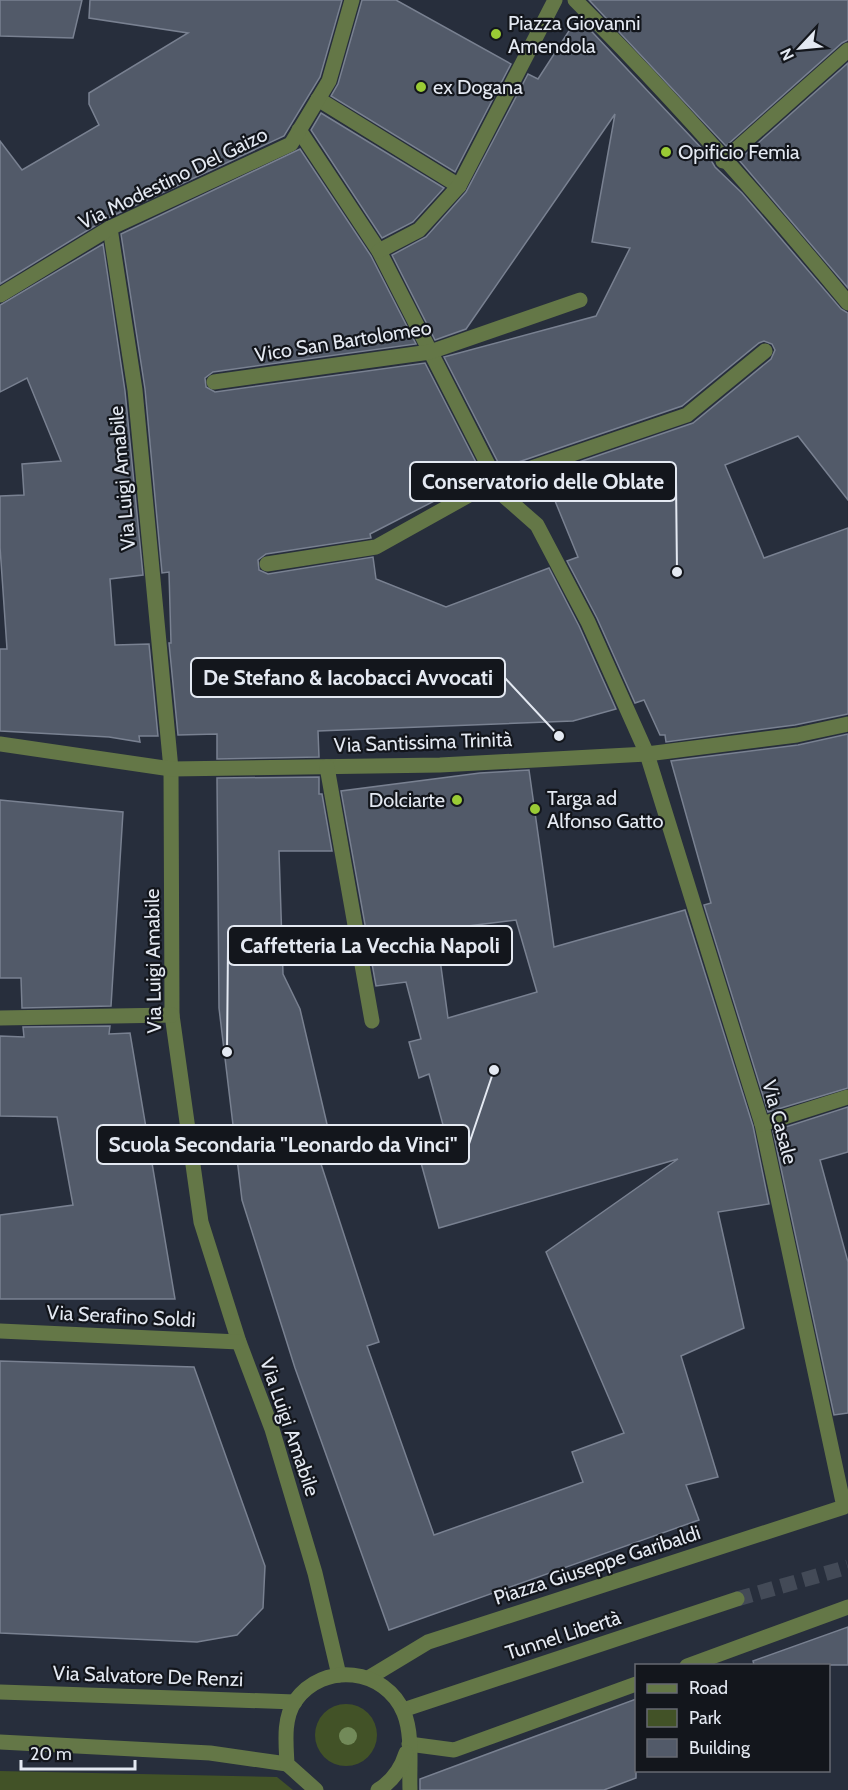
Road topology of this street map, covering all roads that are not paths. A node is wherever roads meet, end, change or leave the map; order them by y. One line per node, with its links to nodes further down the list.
1 (352, 0): 5 (street, Via Modestino Del Gaizo)
2 (555, 0): 8 (street)
3 (575, 0): 7 (street)
4 (848, 50): 7 (street)
5 (318, 99): 6 (street, Via Modestino Del Gaizo); 8 (street)
6 (299, 130): 9 (street, Via Modestino Del Gaizo); 10 (street, Via Casale)
7 (723, 160): 13 (street)
8 (459, 186): 10 (street)
9 (110, 228): 11 (street, Via Modestino Del Gaizo); 23 (street, Via Luigi Amabile)
10 (379, 251): 15 (street, Via Casale)
11 (0, 295)
12 (580, 300): 15 (street, Vico San Bartolomeo)
13 (848, 303)
14 (765, 351): 17 (street)
15 (430, 352): 16 (street, Vico San Bartolomeo); 17 (street, Via Casale)
16 (214, 382)
17 (496, 480): 18 (street); 21 (street, Via Casale)
18 (267, 564)
19 (848, 724): 21 (street, Via Santissima Trinità)
20 (0, 744): 23 (street, Via Santissima Trinità)
21 (647, 754): 22 (street, Via Santissima Trinità); 28 (street, Via Casale)
22 (327, 767): 23 (street, Via Santissima Trinità); 26 (street)
23 (171, 769): 24 (street, Via Luigi Amabile)
24 (172, 1015): 25 (street); 30 (street, Via Luigi Amabile)
25 (0, 1018)
26 (372, 1022)
27 (848, 1097): 28 (street)
28 (762, 1124): 31 (street, Via Casale)
29 (0, 1331): 30 (street, Via Serafino Soldi)
30 (239, 1342): 35 (street, Via Luigi Amabile)
31 (847, 1512): 36 (street, Piazza Giuseppe Garibaldi)
32 (737, 1599): 40 (street, Tunnel Libertà)
33 (848, 1607): 34 (street)
34 (690, 1664)
35 (339, 1675): 36 (street); 39 (street)
36 (370, 1677): 40 (street)
37 (635, 1684): 42 (street)
38 (0, 1692): 39 (street, Via Salvatore De Renzi)
39 (295, 1702): 43 (street)
40 (403, 1710): 42 (street)
41 (0, 1742): 43 (street)
42 (408, 1746): 45 (street); 46 (street)
43 (287, 1764): 44 (street)
44 (316, 1790)
45 (378, 1790)
46 (410, 1790)

